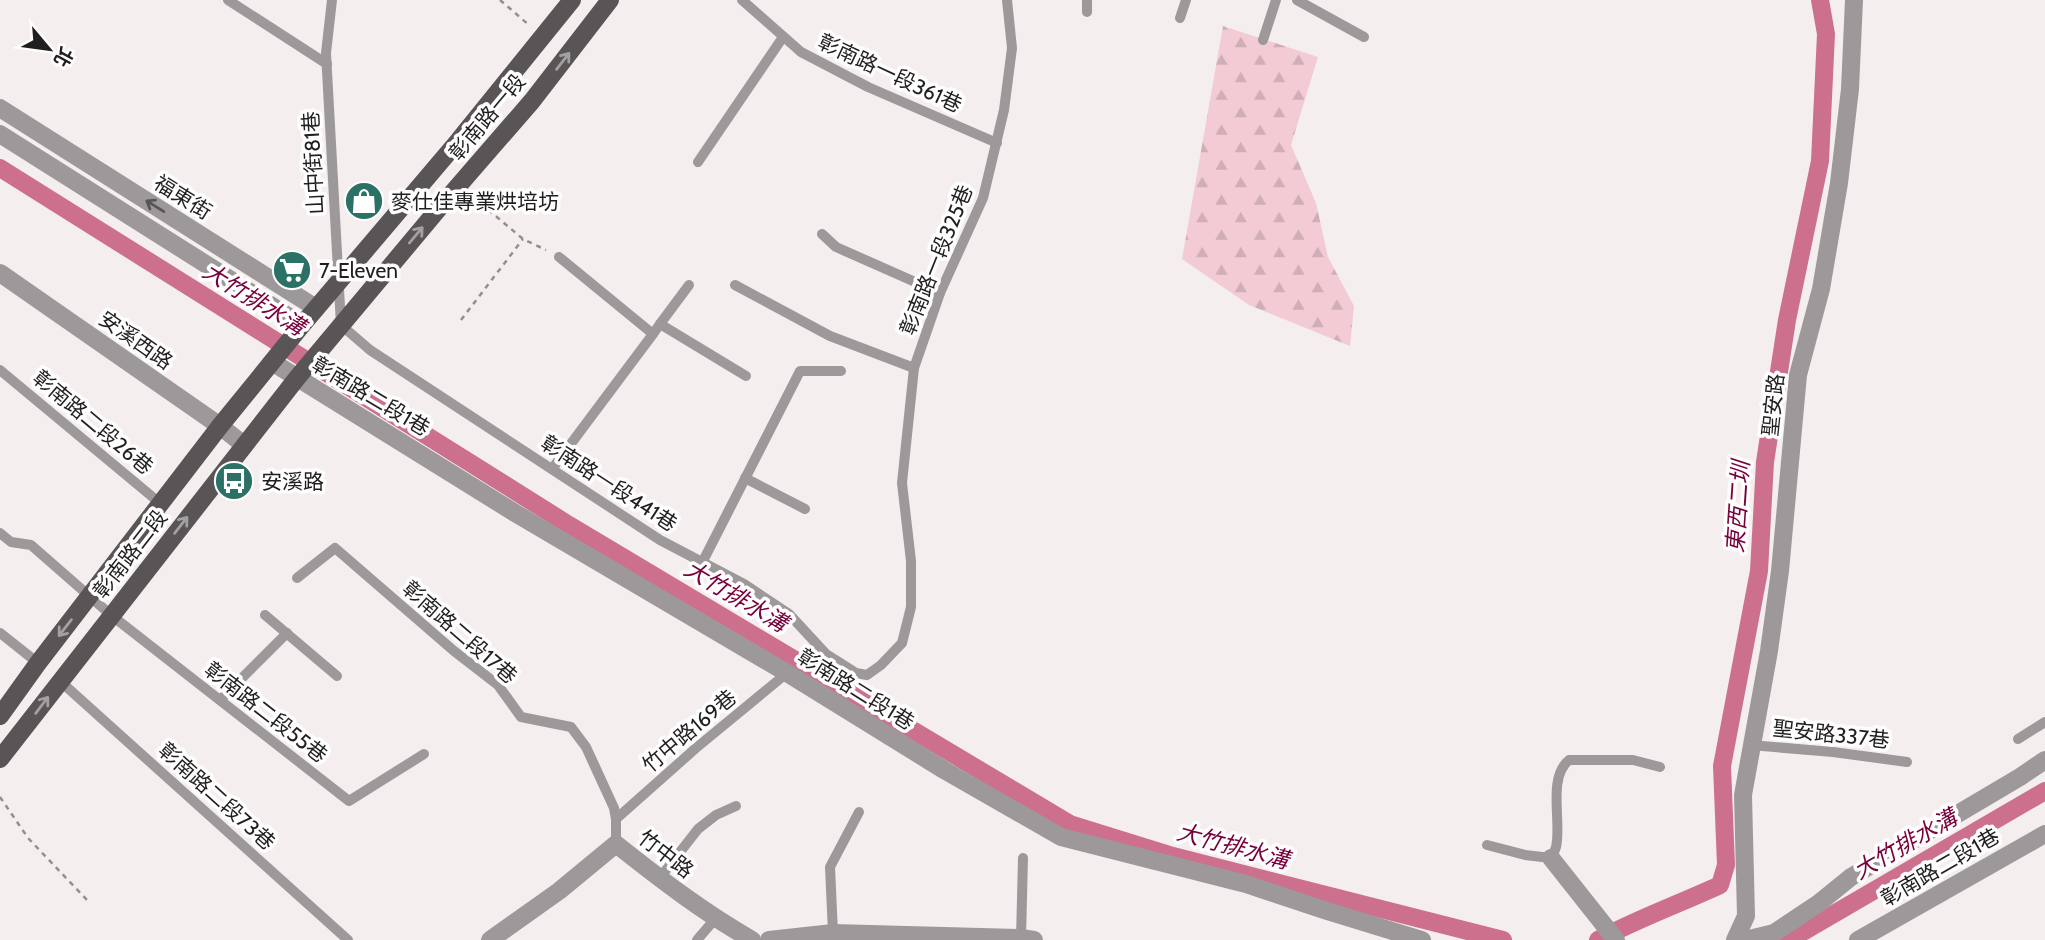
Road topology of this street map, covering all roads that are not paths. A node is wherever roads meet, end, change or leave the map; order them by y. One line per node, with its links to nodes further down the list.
1 (228, 0): 17 (lane)
2 (332, 0): 17 (lane, 山中街81巷)
3 (572, 0): 31 (main road, 彰南路一段)
4 (610, 0): 38 (main road, 彰南路一段, one-way to 4)
5 (742, 0): 14 (lane, 彰南路一段361巷)
6 (1007, 0): 20 (lane, 彰南路一段325巷)
7 (1087, 0): 12 (lane)
8 (1186, 0): 13 (lane)
9 (1276, 0): 16 (lane)
10 (1297, 0): 15 (lane)
11 (1854, 0): 70 (street, 聖安路)
12 (1087, 12)
13 (1180, 18)
14 (783, 37): 20 (lane, 彰南路一段361巷); 22 (lane)
15 (1364, 37)
16 (1263, 40)
17 (327, 64): 31 (lane, 山中街81巷)
18 (0, 108): 21 (street, 福東街)
19 (0, 134): 23 (street, 福東街)
20 (997, 143): 34 (lane, 彰南路一段325巷)
21 (80, 159): 23 (street); 24 (street, 福東街, one-way to 21)
22 (698, 162)
23 (68, 177): 26 (street, 福東街)
24 (177, 220): 26 (street); 27 (street, 福東街)
25 (822, 234): 34 (lane)
26 (167, 239): 30 (street, 福東街)
27 (234, 256): 30 (street); 35 (street, 福東街)
28 (559, 257): 39 (lane)
29 (0, 273): 47 (street, 安溪西路)
30 (222, 274): 37 (street, 福東街)
31 (339, 281): 35 (main road, 彰南路一段); 38 (lane, 山中街81巷)
32 (689, 285): 36 (lane)
33 (734, 285): 42 (lane)
34 (940, 293): 42 (lane, 彰南路一段325巷)
35 (316, 308): 37 (main road, 彰南路一段); 38 (main road, 福東街)
36 (660, 324): 39 (lane); 45 (lane)
37 (302, 325): 40 (main road); 41 (main road, 彰南路二段)
38 (341, 325): 40 (main road, 彰南路一段); 49 (lane, 彰南路一段441巷)
39 (653, 334): 49 (lane)
40 (323, 346): 46 (main road, 彰南路二段)
41 (272, 362): 46 (street, 彰南路二段1巷); 47 (main road, 彰南路二段)
42 (914, 368): 63 (lane, 彰南路一段325巷)
43 (0, 370): 51 (lane, 彰南路二段26巷)
44 (841, 371): 50 (lane)
45 (747, 376)
46 (297, 378): 48 (main road, 彰南路二段); 62 (street, 彰南路二段1巷)
47 (220, 426): 48 (street, 安溪西路); 51 (main road, 彰南路二段)
48 (244, 445): 57 (main road, 彰南路二段, one-way to 48)
49 (552, 469): 54 (lane, 彰南路一段441巷)
50 (745, 478): 52 (lane); 54 (lane)
51 (160, 504): 56 (main road, 彰南路二段)
52 (806, 509)
53 (0, 533): 56 (lane, 彰南路二段55巷)
54 (703, 561): 63 (lane, 彰南路一段441巷)
55 (297, 578): 78 (lane, 彰南路二段17巷)
56 (90, 596): 57 (lane, 彰南路二段55巷); 61 (main road, 彰南路二段, one-way to 61)
57 (111, 615): 65 (main road, 彰南路二段); 66 (lane, 彰南路二段55巷)
58 (265, 615): 60 (lane)
59 (0, 633): 61 (lane)
60 (287, 633): 64 (lane); 66 (lane)
61 (38, 663): 67 (main road, 彰南路二段)
62 (788, 673): 78 (lane, 竹中路169巷); 95 (street, 彰南路二段1巷)
63 (856, 673)
64 (337, 676)
65 (60, 681): 72 (main road, 彰南路二段, one-way to 65); 90 (lane, 彰南路二段73巷)
66 (220, 700): 71 (lane, 彰南路二段55巷)
67 (0, 716)
68 (2045, 722): 69 (lane)
69 (2018, 739)
70 (1751, 744): 74 (lane, 聖安路337巷); 96 (street, 聖安路)
71 (424, 754)
72 (0, 759)
73 (2045, 760): 97 (street)
74 (1907, 762)
75 (1660, 767): 83 (lane)
76 (736, 806): 84 (lane)
77 (859, 812): 86 (lane)
78 (616, 819): 80 (lane, 彰南路二段17巷)
79 (2045, 834): 98 (street, 彰南路二段1巷)
80 (616, 844): 84 (street, 竹中路); 91 (street, 竹中路)
81 (1487, 845): 83 (lane)
82 (1023, 858): 89 (lane)
83 (1551, 858): 87 (street)
84 (659, 879): 85 (street, 竹中路)
85 (715, 919): 92 (lane); 93 (street, 竹中路)
86 (833, 933): 88 (street); 94 (street)
87 (1610, 933)
88 (997, 939): 89 (street)
89 (1027, 939)
90 (348, 940)
91 (490, 940)
92 (697, 940)
93 (752, 940)
94 (769, 940)
95 (1422, 940)
96 (1735, 940)
97 (1745, 940)
98 (1858, 940)

